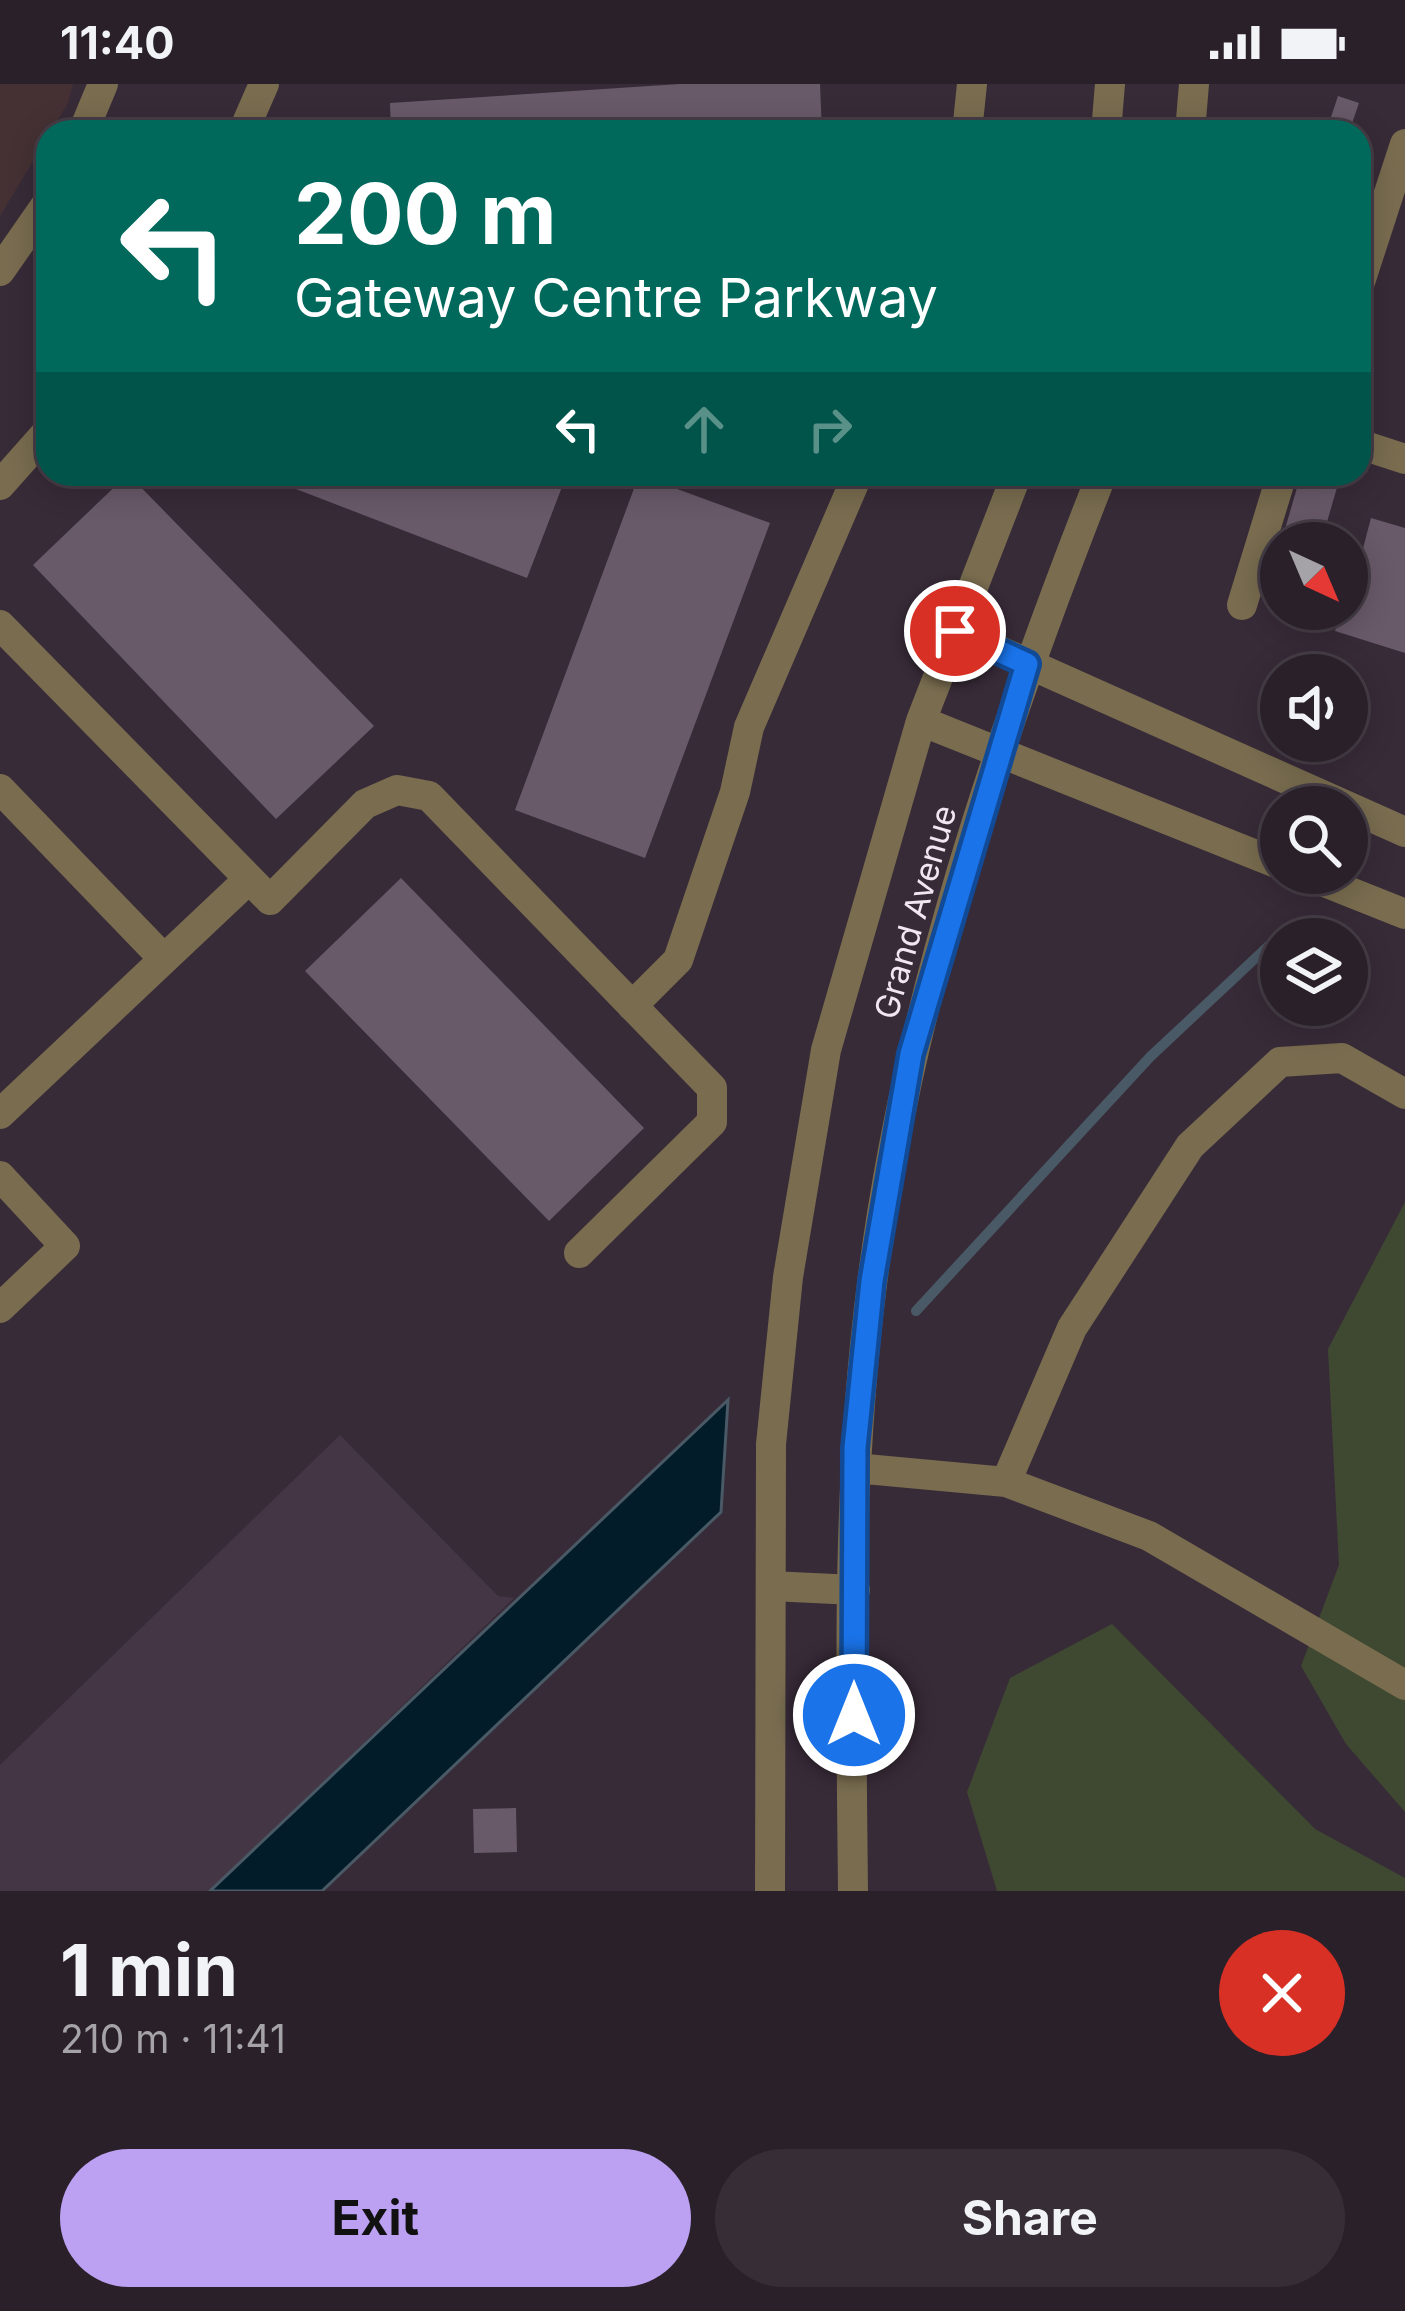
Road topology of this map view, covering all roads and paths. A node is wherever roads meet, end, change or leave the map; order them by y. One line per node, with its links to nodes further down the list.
1 (103, 84): 6 (street)
2 (264, 84): 7 (street)
3 (972, 84): 8 (street)
4 (1110, 84): 9 (street)
5 (1194, 84): 10 (street)
6 (88, 120)
7 (248, 120)
8 (969, 120)
9 (1107, 120)
10 (1191, 120)
11 (1405, 144): 13 (street)
12 (36, 220): 14 (street)
13 (1371, 248)
14 (0, 272)
15 (36, 444): 18 (street)
16 (1371, 448): 17 (street)
17 (1405, 459)
18 (0, 485)
19 (853, 486): 36 (street)
20 (1012, 486): 25 (street, Grand Avenue)
21 (1097, 486): 26 (street, Grand Avenue)
22 (1278, 486): 23 (street)
23 (1242, 605)
24 (0, 625): 32 (street)
25 (955, 631): 26 (street); 27 (street, Grand Avenue)
26 (1027, 664): 28 (street, Grand Avenue); 30 (street)
27 (921, 722): 28 (street); 44 (street, Grand Avenue)
28 (999, 752): 31 (street); 42 (street, Grand Avenue)
29 (0, 789): 35 (street)
30 (1405, 832)
31 (1260, 857)
32 (249, 879): 35 (street); 36 (street)
33 (1355, 894): 34 (street)
34 (1405, 914)
35 (164, 959): 38 (street)
36 (632, 1006): 40 (street)
37 (1405, 1094): 43 (street)
38 (0, 1114)
39 (0, 1176): 41 (street)
40 (579, 1253)
41 (0, 1308)
42 (855, 1468): 43 (street); 45 (street, Grand Avenue)
43 (1006, 1482): 46 (street)
44 (771, 1586): 45 (street); 47 (street, Grand Avenue)
45 (855, 1590): 48 (street, Grand Avenue)
46 (1405, 1685)
47 (770, 1891)
48 (854, 1891)

